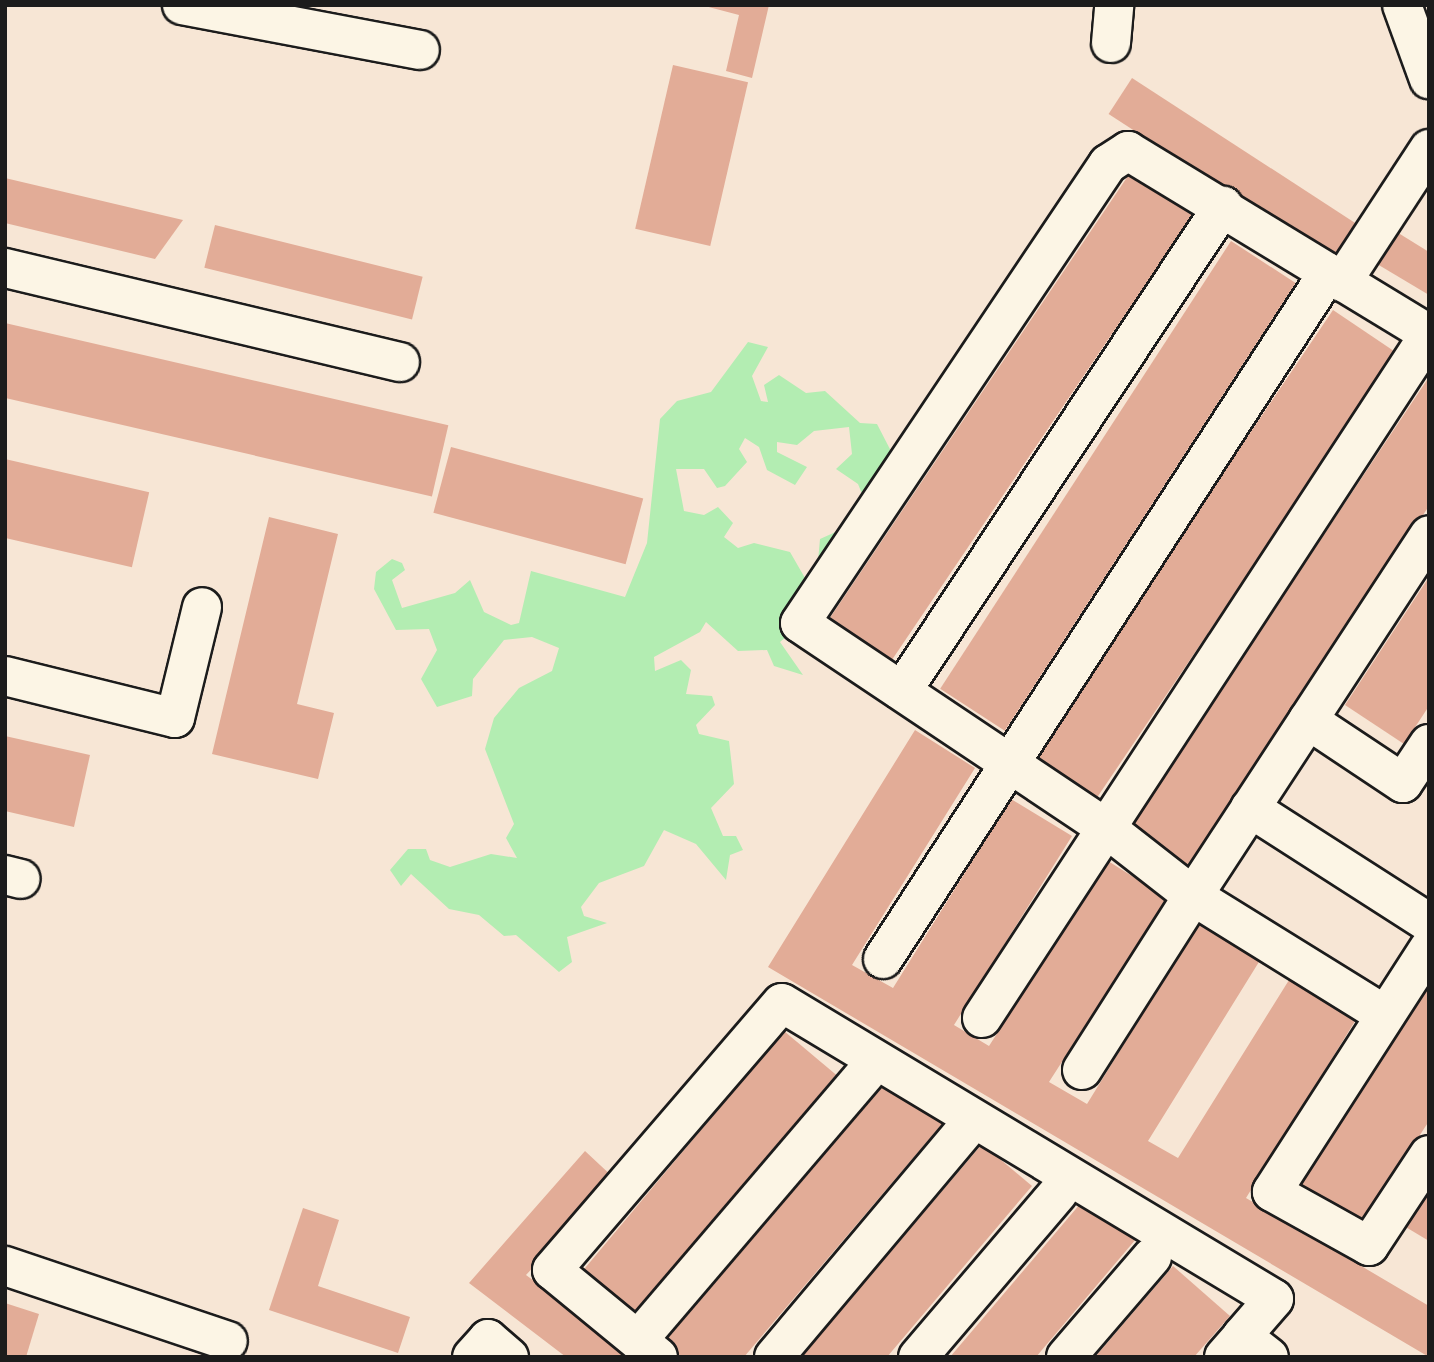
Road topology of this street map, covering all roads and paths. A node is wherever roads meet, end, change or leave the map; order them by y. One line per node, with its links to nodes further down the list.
1 (182, 5): 5 (street)
2 (1114, 5): 4 (street)
3 (1402, 5): 6 (street)
4 (1111, 43)
5 (420, 50)
6 (1429, 79)
7 (1429, 149): 10 (street)
8 (1223, 206): 10 (street); 16 (street); 16 (street)
9 (5, 268): 12 (street)
10 (1335, 278): 11 (street); 19 (street)
11 (1429, 334): 22 (street)
12 (400, 362)
13 (1429, 535): 17 (street)
14 (202, 607): 15 (street)
15 (5, 676)
16 (902, 691): 19 (street)
17 (1308, 720): 20 (street); 21 (street)
18 (1429, 744): 20 (street)
19 (1010, 764): 22 (street); 26 (street)
20 (1416, 791)
21 (1250, 808): 23 (street); 24 (street)
22 (1106, 828): 23 (street); 28 (street)
23 (1193, 896): 27 (street); 29 (street)
24 (1429, 923)
25 (1429, 948): 27 (street)
26 (883, 959)
27 (1385, 1015): 32 (street)
28 (982, 1017)
29 (1082, 1070)
30 (866, 1073): 37 (street)
31 (964, 1131): 41 (street)
32 (1429, 1155)
33 (1058, 1193): 42 (street)
34 (1152, 1257): 43 (street)
35 (5, 1266): 36 (street)
36 (228, 1341)
37 (648, 1348): 38 (street)
38 (1245, 1350)
39 (472, 1357): 40 (street)
40 (509, 1357)
41 (774, 1357)
42 (918, 1357)
43 (1066, 1357)

